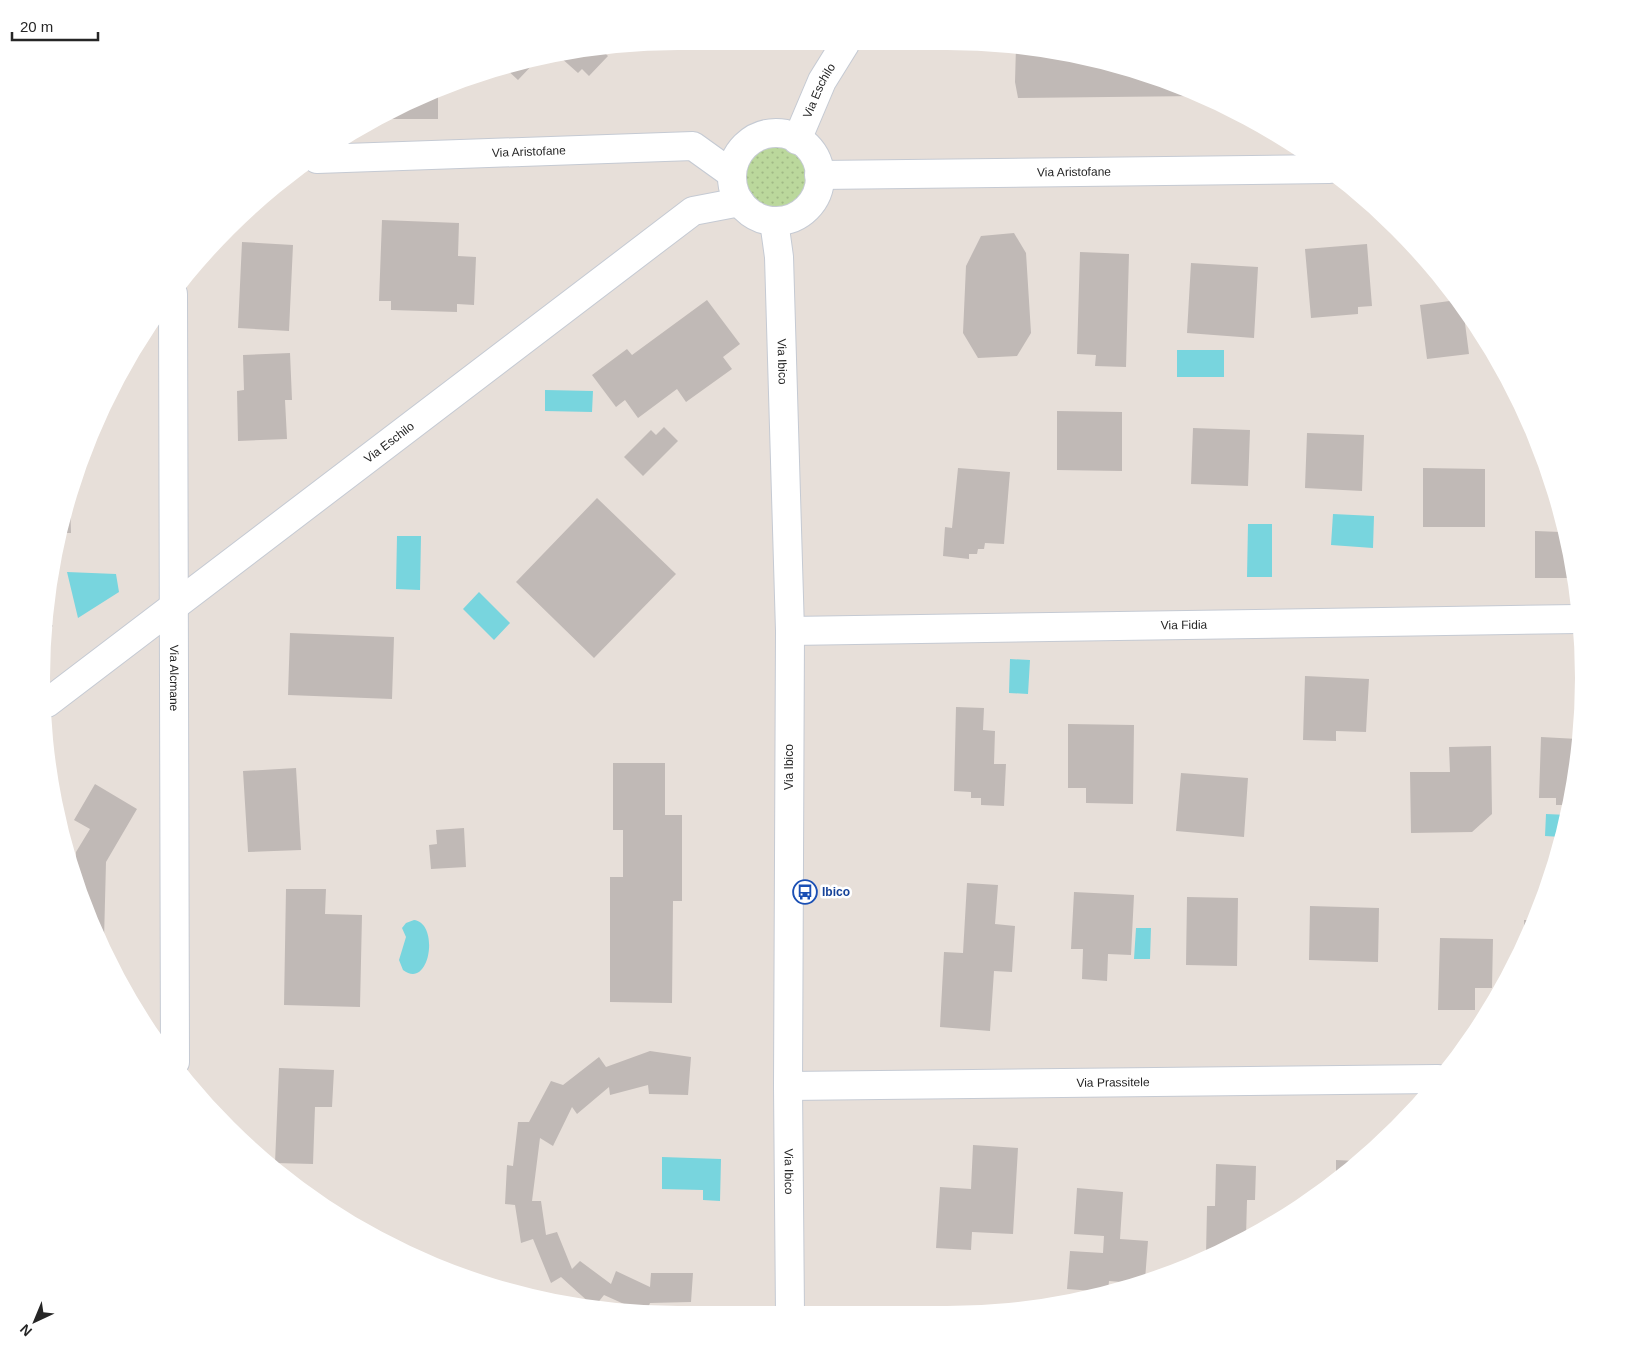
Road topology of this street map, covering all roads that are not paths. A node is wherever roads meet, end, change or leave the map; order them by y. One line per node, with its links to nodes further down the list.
1 (841, 50): 2 (street, Via Eschilo)
2 (797, 140): 5 (street); 6 (street)
3 (325, 159): 5 (street, Via Aristofane)
4 (1315, 170): 6 (street, Via Aristofane)
5 (732, 174): 7 (street)
6 (819, 175): 8 (street)
7 (740, 202): 8 (street); 10 (street, Via Eschilo)
8 (774, 221): 12 (street, Via Ibico)
9 (174, 304): 10 (street, Via Alcmane)
10 (173, 607): 13 (street, Via Eschilo); 14 (street, Via Alcmane)
11 (1572, 619): 12 (street, Via Fidia)
12 (790, 631): 16 (street, Via Ibico)
13 (51, 700)
14 (175, 1053)
15 (1429, 1079): 16 (street, Via Prassitele)
16 (788, 1086): 17 (street, Via Ibico)
17 (790, 1306)

